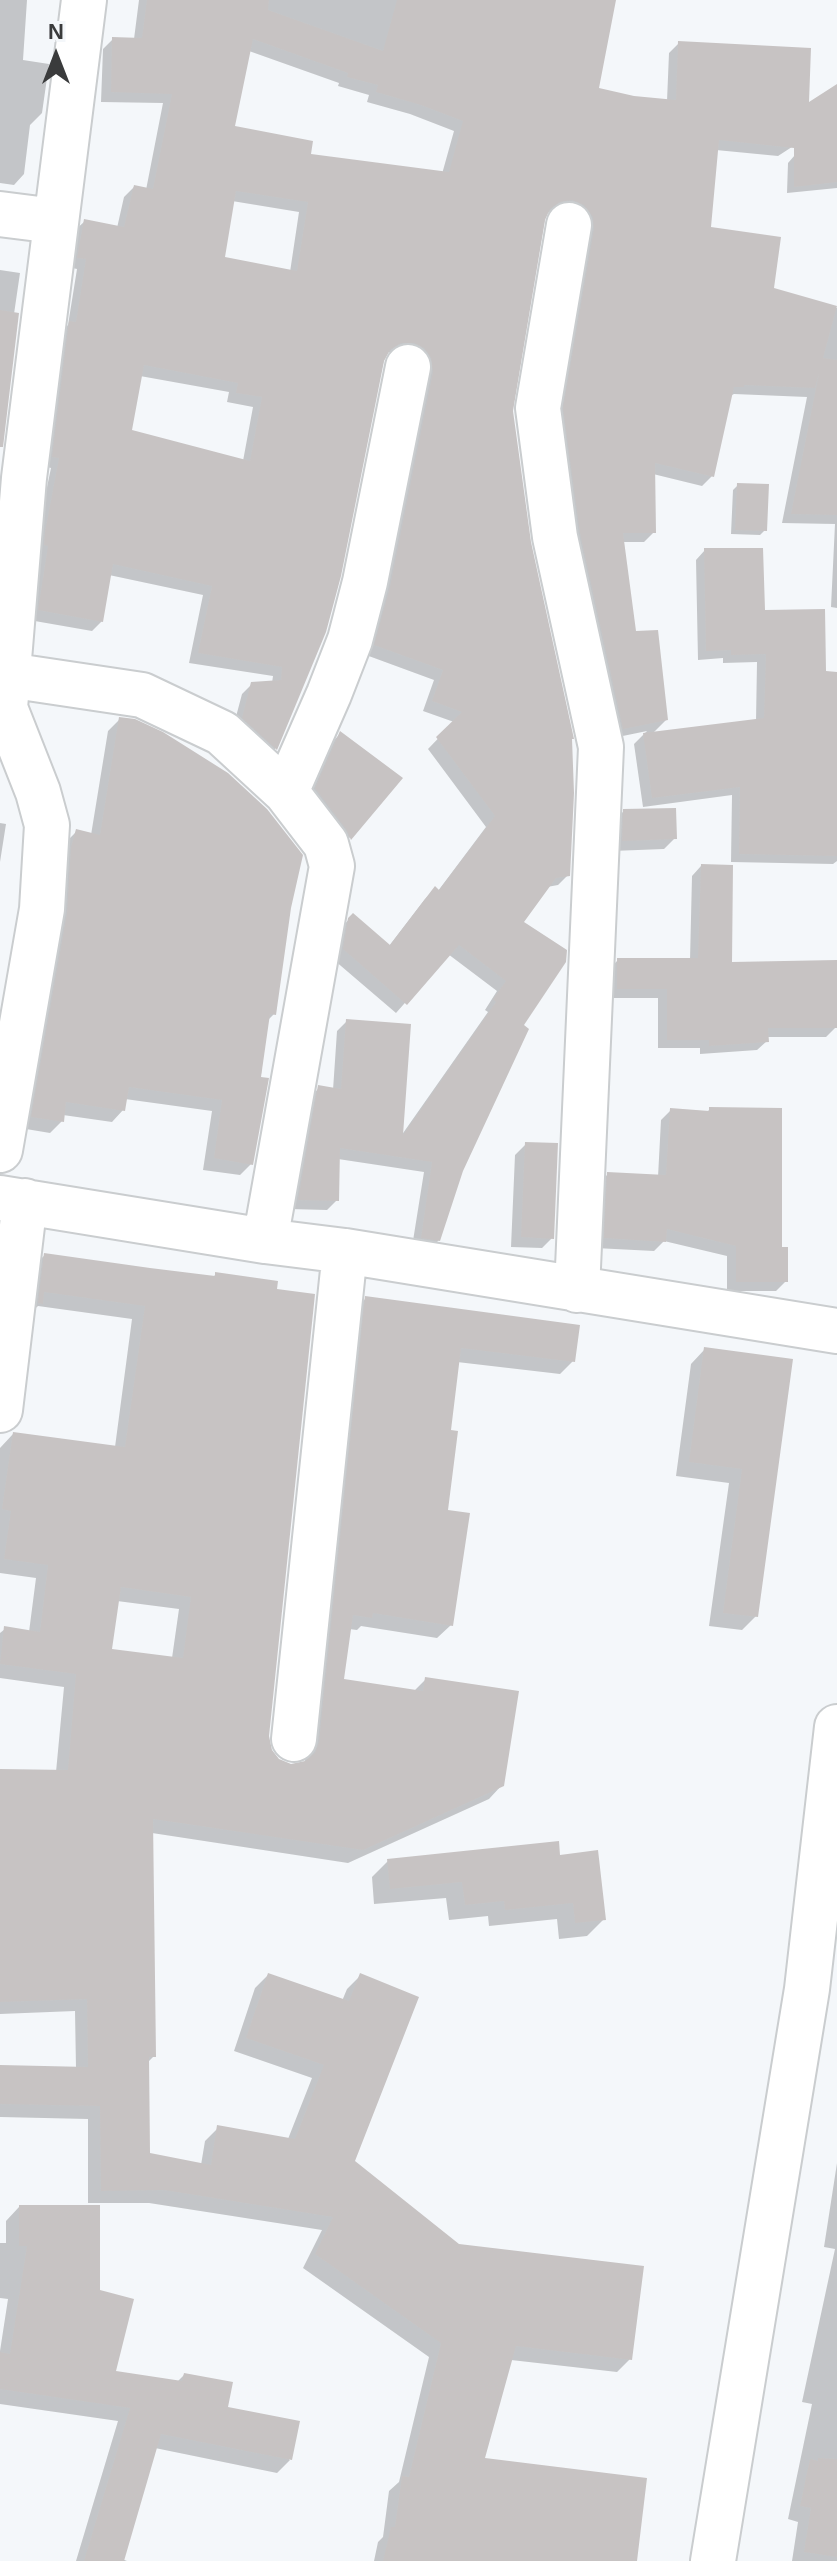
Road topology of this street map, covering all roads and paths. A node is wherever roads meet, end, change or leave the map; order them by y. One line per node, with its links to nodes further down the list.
1 (84, 0): 3 (street)
2 (0, 214): 3 (street)
3 (55, 221): 6 (street)
4 (569, 225): 14 (street)
5 (408, 367): 9 (street)
6 (9, 556): 7 (street)
7 (8, 675): 8 (street); 9 (street)
8 (19, 790): 10 (street)
9 (286, 792): 12 (street)
10 (0, 1150)
11 (13, 1200): 12 (street); 16 (street)
12 (265, 1241): 13 (street)
13 (345, 1251): 14 (street); 18 (street)
14 (577, 1290): 15 (street)
15 (837, 1331)
16 (0, 1410)
17 (837, 1727): 19 (street)
18 (294, 1739)
19 (822, 1996): 20 (street)
20 (713, 2561)

